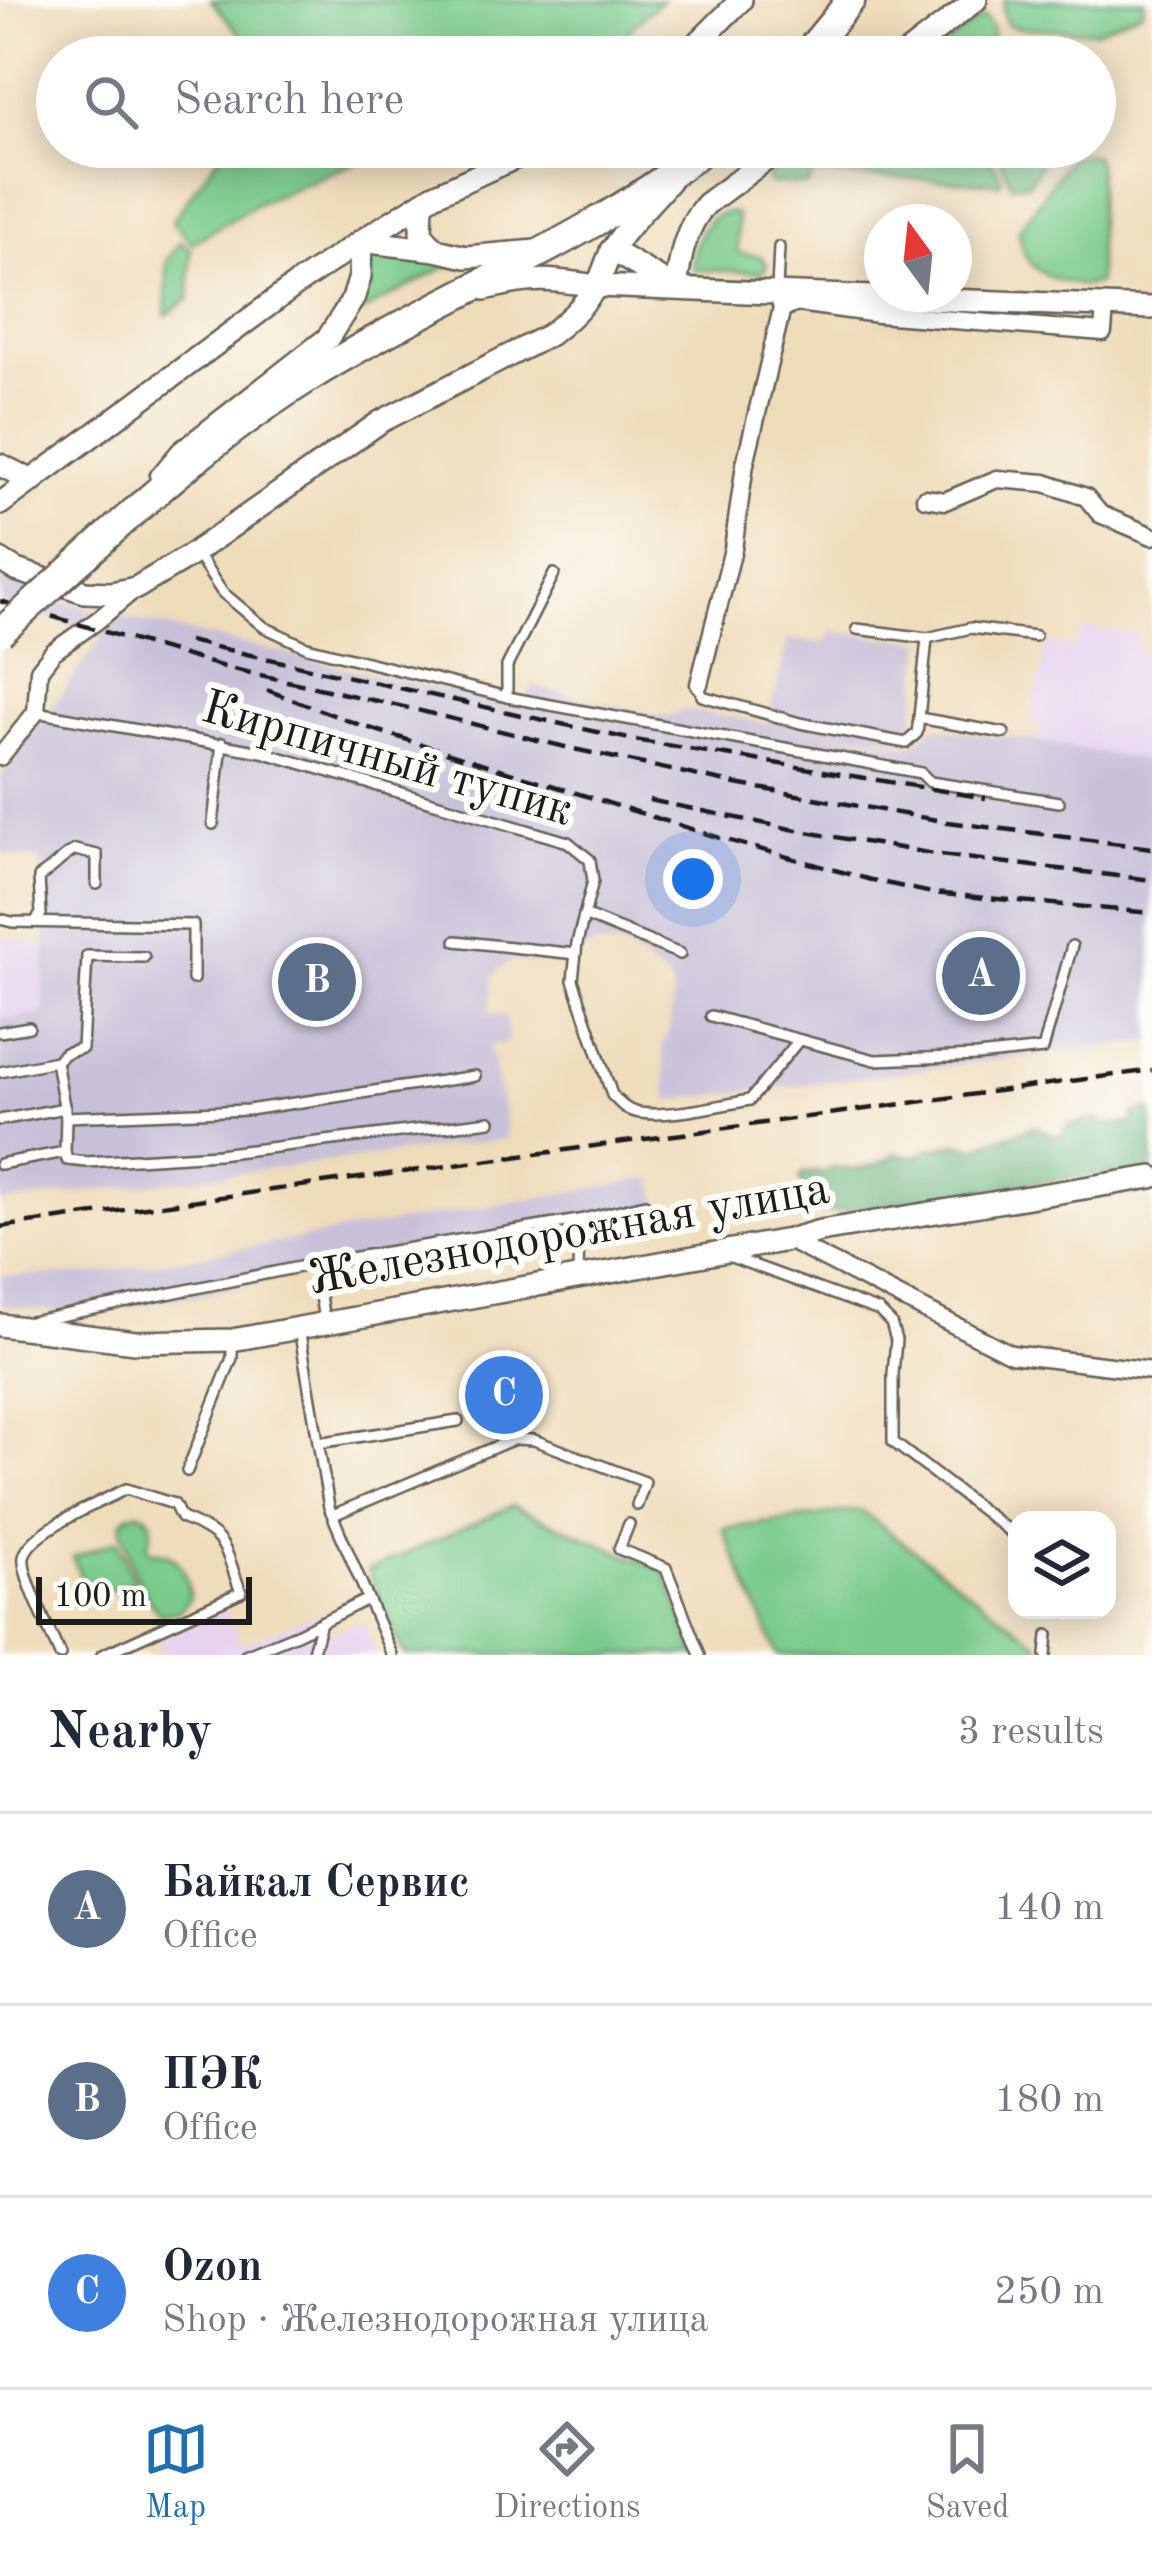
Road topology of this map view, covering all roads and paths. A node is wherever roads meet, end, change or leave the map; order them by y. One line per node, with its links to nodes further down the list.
1 (741, 0): 4 (street)
2 (851, 0): 5 (main road)
3 (976, 0): 6 (street)
4 (704, 36)
5 (822, 36)
6 (929, 36)
7 (495, 168): 11 (street)
8 (681, 168): 10 (main road)
9 (755, 168): 18 (street)
10 (678, 170): 15 (street); 16 (main road)
11 (422, 203): 12 (street); 14 (street)
12 (361, 241): 14 (street); 26 (street); 29 (street)
13 (779, 247): 20 (lane)
14 (436, 250): 16 (street)
15 (611, 250): 17 (street); 18 (street)
16 (545, 264): 17 (street); 24 (street); 29 (main road)
17 (597, 286): 18 (street); 24 (street)
18 (676, 288): 20 (street)
19 (864, 298): 20 (street)
20 (779, 300): 22 (street); 39 (street)
21 (972, 300): 22 (street)
22 (1105, 307): 23 (street)
23 (1152, 308)
24 (570, 315): 31 (street)
25 (0, 465): 26 (street)
26 (33, 481): 28 (street)
27 (925, 498): 30 (street)
28 (0, 504)
29 (124, 520): 36 (main road, bridge)
30 (1152, 536)
31 (195, 552): 34 (street); 40 (lane)
32 (0, 560): 34 (street)
33 (554, 574): 40 (lane)
34 (136, 588): 41 (street)
35 (857, 629): 38 (lane)
36 (0, 633)
37 (1034, 636): 38 (lane)
38 (927, 638): 42 (lane)
39 (699, 684): 42 (lane)
40 (507, 697): 46 (lane)
41 (36, 712): 44 (lane, Кирпичный тупик); 45 (street)
42 (919, 718): 43 (lane)
43 (1004, 733)
44 (222, 743): 47 (lane); 49 (lane, Кирпичный тупик)
45 (0, 757)
46 (1058, 802)
47 (213, 824)
48 (97, 884): 51 (lane)
49 (584, 914): 54 (lane, Кирпичный тупик); 55 (lane)
50 (0, 919): 51 (lane)
51 (35, 922): 57 (lane)
52 (456, 940): 54 (lane)
53 (1072, 946): 61 (lane)
54 (576, 954): 61 (lane, Кирпичный тупик)
55 (680, 954)
56 (144, 957): 62 (lane)
57 (194, 979)
58 (711, 1016): 61 (lane)
59 (29, 1027): 60 (lane)
60 (0, 1032)
61 (799, 1040)
62 (56, 1061): 63 (lane); 65 (lane)
63 (0, 1072)
64 (475, 1076): 65 (lane)
65 (65, 1113): 66 (lane); 68 (lane)
66 (0, 1120)
67 (490, 1121): 68 (lane)
68 (65, 1152): 69 (lane)
69 (0, 1163)
70 (1152, 1177): 73 (street, Железнодорожная улица)
71 (645, 1204): 72 (lane)
72 (579, 1220): 75 (lane); 76 (lane)
73 (788, 1240): 74 (street, Железнодорожная улица); 81 (street)
74 (717, 1252): 76 (street, Железнодорожная улица); 90 (lane)
75 (314, 1264): 77 (lane); 78 (lane)
76 (578, 1279): 77 (street, Железнодорожная улица)
77 (325, 1324): 79 (street, Железнодорожная улица)
78 (5, 1326): 80 (street, Железнодорожная улица)
79 (299, 1328): 80 (street, Железнодорожная улица); 83 (lane)
80 (232, 1340): 84 (lane)
81 (1152, 1371)
82 (458, 1421): 83 (lane)
83 (319, 1443): 88 (lane)
84 (187, 1472)
85 (179, 1490): 86 (lane)
86 (174, 1504): 95 (lane); 96 (lane)
87 (637, 1505): 88 (lane)
88 (333, 1515): 91 (lane)
89 (628, 1524): 100 (lane)
90 (1008, 1530)
91 (368, 1599): 92 (lane); 99 (lane)
92 (321, 1622): 93 (lane); 98 (lane)
93 (299, 1633): 97 (lane); 98 (lane)
94 (1048, 1635): 101 (lane)
95 (60, 1655)
96 (102, 1655)
97 (244, 1655)
98 (310, 1655)
99 (392, 1655)
100 (700, 1655)
101 (1046, 1655)

